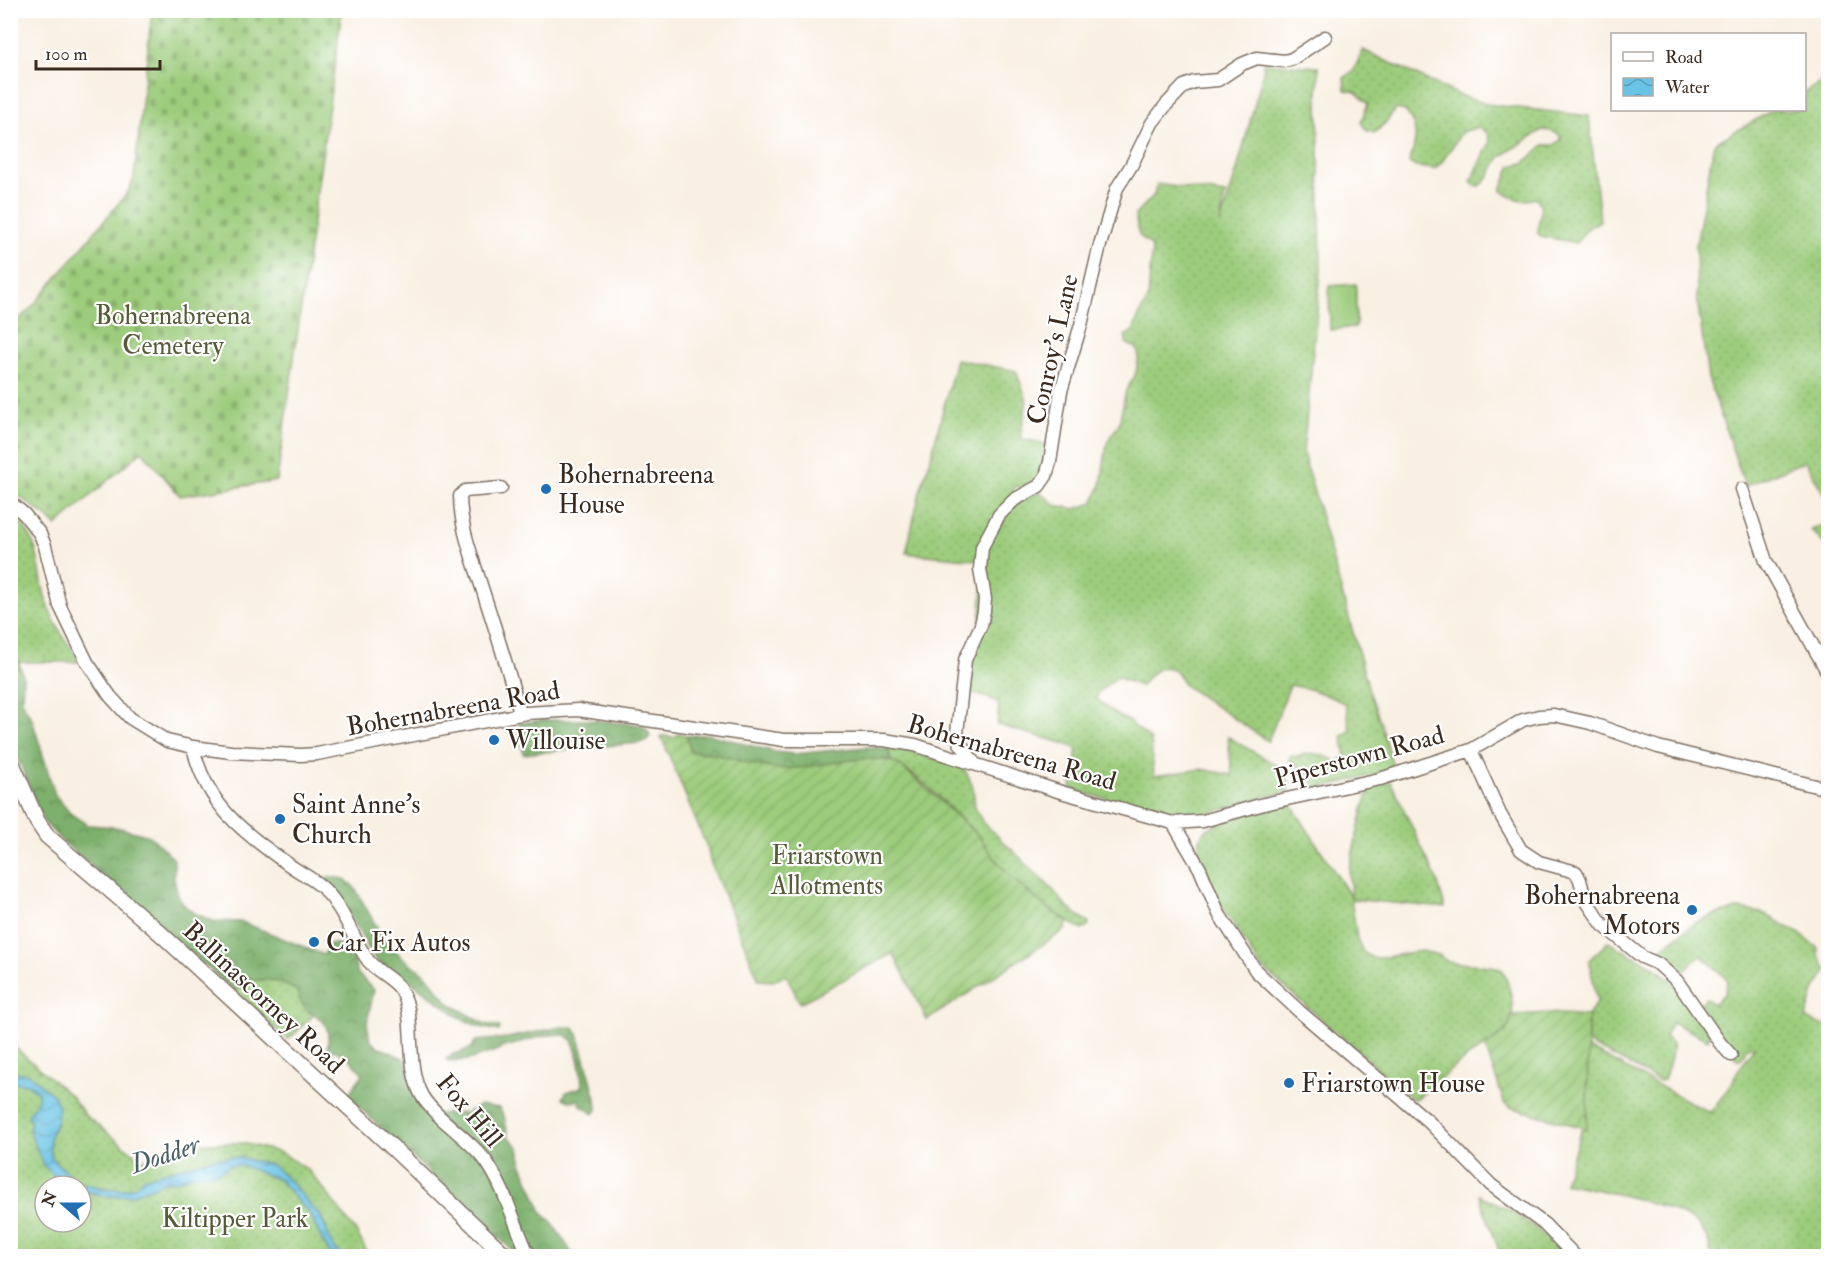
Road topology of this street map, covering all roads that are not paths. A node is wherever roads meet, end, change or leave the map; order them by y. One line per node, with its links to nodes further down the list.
1 (1324, 37): 10 (street, Conroy's Lane)
2 (501, 488): 6 (street)
3 (1742, 489): 5 (street)
4 (10, 502): 7 (street, Bohernabreena Road)
5 (1828, 673)
6 (520, 714): 7 (street, Bohernabreena Road); 10 (street, Bohernabreena Road)
7 (193, 747): 15 (street, Fox Hill)
8 (1471, 750): 11 (street, Piperstown Road); 12 (street, Piperstown Road); 13 (street)
9 (10, 759): 14 (main road, Ballinascorney Road)
10 (974, 763): 12 (street, Bohernabreena Road)
11 (1828, 789)
12 (1173, 823): 16 (street)
13 (1731, 1055)
14 (506, 1257)
15 (529, 1257)
16 (1575, 1257)

